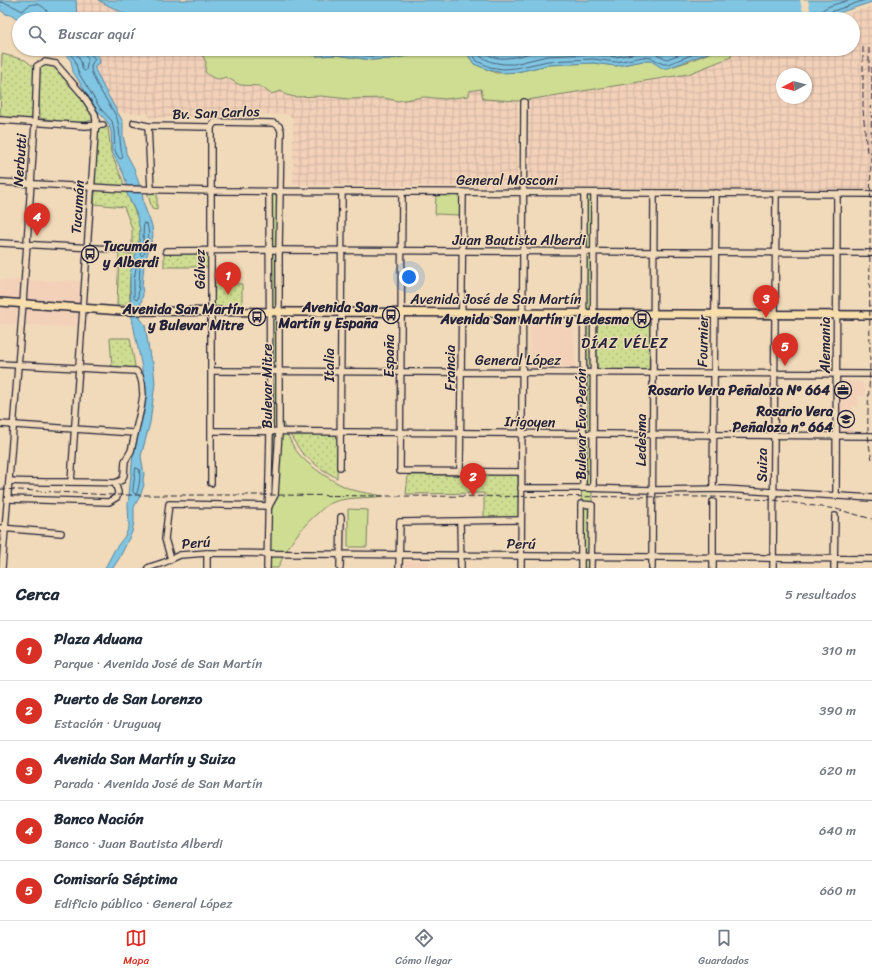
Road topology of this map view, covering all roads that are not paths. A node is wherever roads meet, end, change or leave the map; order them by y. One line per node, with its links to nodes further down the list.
1 (37, 66): 4 (street, Nerbutti); 7 (street, Tucumán)
2 (524, 102): 21 (street)
3 (0, 120): 4 (street)
4 (35, 123): 7 (street); 12 (street, Nerbutti)
5 (134, 124): 8 (street, Bv. San Carlos)
6 (103, 125): 7 (street)
7 (96, 126): 13 (street, Tucumán)
8 (148, 126): 9 (street, Bv. San Carlos); 14 (street)
9 (211, 127): 10 (street, Bv. San Carlos); 15 (street, Gálvez)
10 (281, 131): 17 (street, Bulevar Mitre)
11 (0, 182): 12 (street, General Mosconi)
12 (31, 184): 13 (street, General Mosconi); 30 (street, Nerbutti)
13 (92, 187): 14 (street, General Mosconi); 31 (street, Tucumán)
14 (151, 190): 15 (street, General Mosconi)
15 (212, 191): 16 (street, General Mosconi); 33 (street, Gálvez)
16 (269, 192): 17 (street, General Mosconi); 34 (street, Bulevar Mitre)
17 (281, 192): 18 (street, General Mosconi); 35 (street, Bulevar Mitre)
18 (342, 192): 19 (street, General Mosconi); 37 (street, Italia)
19 (402, 192): 20 (street, General Mosconi); 38 (street, España)
20 (463, 192): 21 (street, General Mosconi); 39 (street, Francia)
21 (524, 192): 22 (street, General Mosconi); 40 (street)
22 (584, 193): 23 (street, General Mosconi); 41 (street, Bulevar Eva Perón)
23 (594, 193): 24 (street, General Mosconi); 42 (street, Bulevar Eva Perón)
24 (654, 193): 25 (street, General Mosconi); 43 (street, Ledesma)
25 (716, 193): 26 (street, General Mosconi); 44 (street, Fournier)
26 (776, 194): 27 (street, General Mosconi); 45 (street, Suiza)
27 (837, 194): 28 (street, General Mosconi); 46 (street, Alemania)
28 (872, 194)
29 (0, 243): 30 (street)
30 (27, 244): 31 (street); 49 (street, Nerbutti)
31 (88, 248): 32 (street); 50 (street, Tucumán)
32 (131, 250)
33 (212, 250): 34 (street, Juan Bautista Alberdi); 36 (street, Juan Bautista Alberdi); 51 (street, Gálvez)
34 (270, 250): 35 (street, Juan Bautista Alberdi); 52 (street, Bulevar Mitre)
35 (279, 250): 37 (street, Juan Bautista Alberdi); 53 (street, Bulevar Mitre)
36 (166, 251)
37 (342, 251): 38 (street, Juan Bautista Alberdi); 54 (street, Italia)
38 (401, 251): 39 (street, Juan Bautista Alberdi); 55 (street, España)
39 (463, 251): 40 (street, Juan Bautista Alberdi); 56 (street, Francia)
40 (523, 252): 41 (street, Juan Bautista Alberdi); 57 (street)
41 (584, 252): 42 (street, Juan Bautista Alberdi); 58 (street, Bulevar Eva Perón)
42 (594, 252): 43 (street, Juan Bautista Alberdi); 59 (street, Bulevar Eva Perón)
43 (654, 252): 44 (street, Juan Bautista Alberdi); 60 (street, Ledesma)
44 (715, 252): 45 (street, Juan Bautista Alberdi); 61 (street, Fournier)
45 (775, 252): 46 (street, Juan Bautista Alberdi); 62 (street, Suiza)
46 (837, 253): 47 (street, Juan Bautista Alberdi); 63 (street, Alemania)
47 (872, 253)
48 (0, 302): 49 (main road, Avenida José de San Martín)
49 (23, 303): 50 (main road, Avenida José de San Martín); 66 (street, Nerbutti)
50 (84, 309): 51 (main road, Avenida José de San Martín); 67 (street, Tucumán)
51 (212, 311): 52 (main road, Avenida José de San Martín); 68 (street, Gálvez)
52 (269, 311): 53 (main road, Avenida José de San Martín); 69 (street, Bulevar Mitre)
53 (280, 311): 54 (main road, Avenida José de San Martín); 70 (street, Bulevar Mitre)
54 (341, 312): 55 (main road, Avenida José de San Martín); 71 (street, Italia)
55 (401, 312): 56 (main road, Avenida José de San Martín); 72 (street, España)
56 (462, 312): 57 (main road, Avenida José de San Martín); 73 (street, Francia)
57 (523, 313): 58 (main road, Avenida José de San Martín); 74 (street)
58 (583, 313): 59 (main road, Avenida José de San Martín); 75 (street, Bulevar Eva Perón)
59 (593, 313): 60 (main road, Avenida José de San Martín); 76 (street, Bulevar Eva Perón)
60 (653, 313): 61 (main road, Avenida José de San Martín); 77 (street, Ledesma)
61 (715, 314): 62 (main road, Avenida José de San Martín); 78 (street, Fournier)
62 (775, 314): 63 (main road, Avenida José de San Martín); 79 (street, Suiza)
63 (837, 315): 64 (main road, Avenida José de San Martín); 80 (street, Alemania)
64 (872, 315)
65 (0, 364): 66 (street)
66 (18, 365): 67 (street); 83 (street, Nerbutti)
67 (79, 368): 84 (street, Tucumán); 90 (street)
68 (212, 371): 69 (street, General López); 85 (street, Gálvez)
69 (270, 371): 70 (street, General López); 86 (street, Bulevar Mitre)
70 (279, 371): 71 (street, General López); 87 (street, Bulevar Mitre)
71 (341, 372): 72 (street, General López); 88 (street, Italia)
72 (401, 372): 73 (street, General López); 89 (street, España)
73 (462, 372): 74 (street, General López); 91 (street, Francia)
74 (522, 372): 75 (street, General López); 92 (street)
75 (583, 373): 76 (street, General López); 93 (street, Bulevar Eva Perón)
76 (593, 373): 77 (street, General López); 94 (street, Bulevar Eva Perón)
77 (653, 374): 78 (street, General López); 95 (street, Ledesma)
78 (714, 374): 79 (street, General López); 96 (street, Fournier)
79 (774, 374): 80 (street, General López); 97 (street, Suiza)
80 (837, 374): 81 (street, General López); 98 (street, Alemania)
81 (872, 374)
82 (0, 424): 83 (street)
83 (14, 425): 84 (street); 103 (street, Nerbutti)
84 (75, 428): 90 (street); 104 (street, Tucumán)
85 (212, 431): 86 (street, Irigoyen); 106 (street, Gálvez)
86 (270, 432): 87 (street, Irigoyen); 117 (street, Bulevar Mitre)
87 (279, 432): 88 (street, Irigoyen); 117 (street, Bulevar Mitre)
88 (340, 432): 89 (street, Irigoyen); 100 (street, Italia)
89 (400, 432): 91 (street, Irigoyen); 101 (street, España)
90 (134, 433): 105 (street)
91 (461, 433): 92 (street, Irigoyen); 101 (street, Francia)
92 (522, 433): 93 (street, Irigoyen); 102 (street)
93 (583, 434): 94 (street, Irigoyen); 108 (street, Bulevar Eva Perón)
94 (593, 434): 95 (street, Irigoyen); 109 (street, Bulevar Eva Perón)
95 (653, 434): 96 (street, Irigoyen); 111 (street, Ledesma)
96 (714, 435): 97 (street, Irigoyen); 110 (street, Fournier)
97 (774, 435): 98 (street, Irigoyen); 112 (street, Suiza)
98 (836, 436): 99 (street, Irigoyen); 113 (street, Alemania)
99 (872, 436)
100 (340, 467)
101 (460, 472): 102 (street)
102 (521, 472): 107 (street)
103 (10, 481): 104 (street); 115 (street, Nerbutti)
104 (71, 482): 105 (street)
105 (115, 483): 115 (street)
106 (211, 483)
107 (521, 488): 108 (street); 120 (street)
108 (583, 488): 109 (street)
109 (593, 488): 111 (street)
110 (713, 488): 111 (street); 112 (street)
111 (652, 490): 132 (street, Ledesma)
112 (774, 492): 113 (street); 134 (street, Suiza)
113 (836, 496): 114 (street)
114 (872, 498)
115 (8, 499): 122 (street, Nerbutti)
116 (713, 502): 133 (street)
117 (269, 506): 125 (street, Bulevar Mitre); 135 (street)
118 (834, 516): 136 (street)
119 (341, 517): 126 (street)
120 (521, 520): 121 (street); 129 (street)
121 (460, 522): 127 (street); 128 (street)
122 (3, 529): 123 (street); 138 (street, Nerbutti)
123 (61, 533)
124 (208, 553): 125 (street, Perú); 135 (street, Perú); 140 (street)
125 (268, 554): 126 (street, Perú); 141 (street, Bulevar Mitre)
126 (340, 554): 127 (street, Perú); 142 (street)
127 (399, 555): 128 (street, Perú); 143 (street)
128 (461, 555): 129 (street, Perú); 144 (street)
129 (521, 556): 130 (street, Perú); 145 (street)
130 (581, 556): 131 (street, Perú); 131 (street); 146 (street)
131 (591, 557): 132 (street, Perú); 147 (street)
132 (652, 557): 133 (street, Perú); 148 (street, Ledesma)
133 (713, 558): 134 (street, Perú); 149 (street)
134 (773, 558): 136 (street, Perú); 150 (street, Suiza)
135 (171, 559): 139 (street, Perú)
136 (834, 559): 137 (street, Perú); 151 (street)
137 (872, 559)
138 (2, 568)
139 (148, 568)
140 (207, 568)
141 (268, 568)
142 (340, 568)
143 (399, 568)
144 (461, 568)
145 (521, 568)
146 (581, 568)
147 (591, 568)
148 (652, 568)
149 (713, 568)
150 (773, 568)
151 (834, 568)

